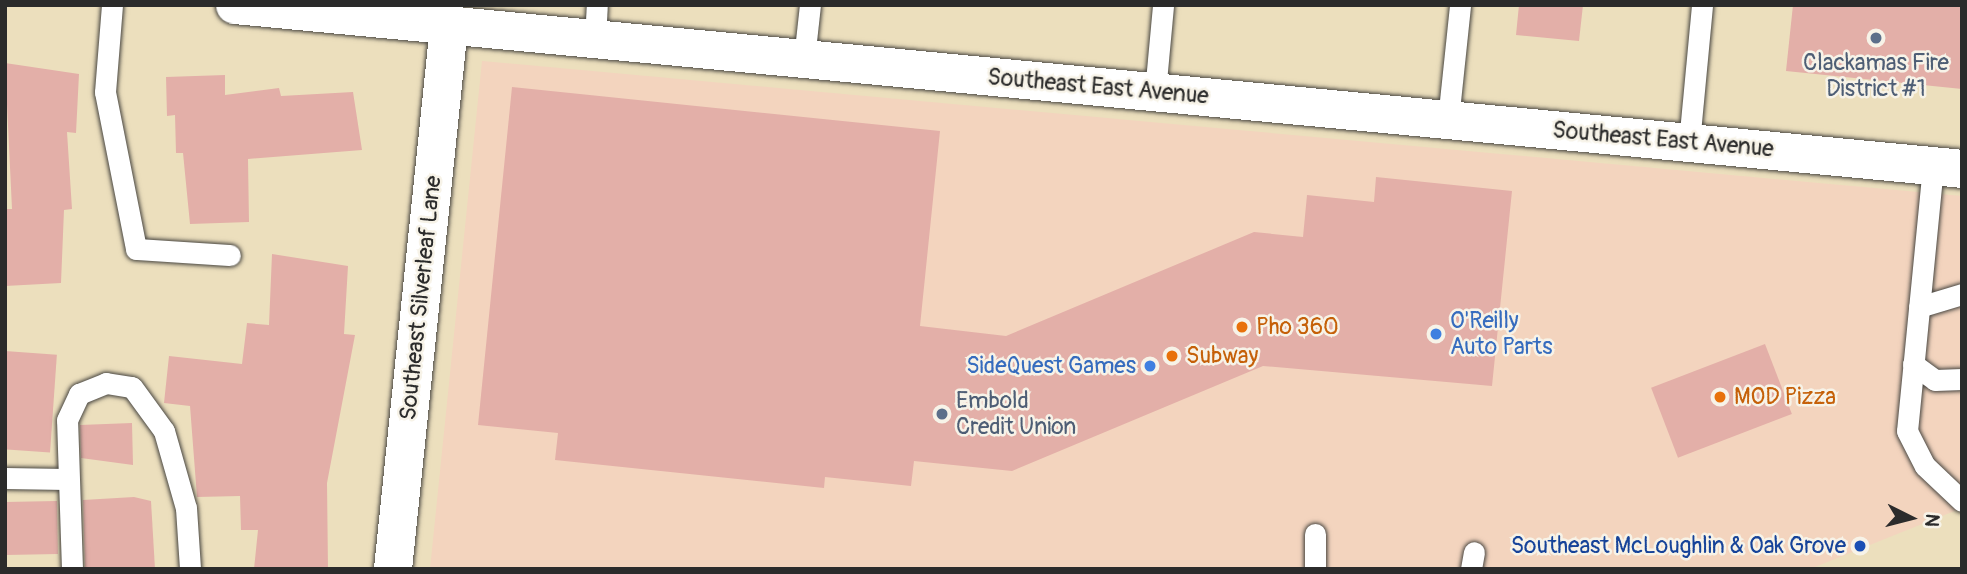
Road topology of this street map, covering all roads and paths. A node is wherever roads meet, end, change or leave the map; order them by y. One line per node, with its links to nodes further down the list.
1 (113, 5): 14 (lane)
2 (235, 5): 8 (street, Southeast East Avenue)
3 (810, 5): 9 (lane)
4 (1163, 5): 10 (lane)
5 (1460, 5): 11 (lane)
6 (1702, 5): 12 (lane)
7 (596, 23): 8 (street, Southeast East Avenue); 9 (street, Southeast East Avenue)
8 (449, 26): 25 (street, Southeast Silverleaf Lane)
9 (804, 59): 10 (street, Southeast East Avenue)
10 (1155, 92): 11 (street, Southeast East Avenue)
11 (1448, 120): 12 (street, Southeast East Avenue)
12 (1689, 143): 13 (street, Southeast East Avenue)
13 (1947, 167): 16 (lane)
14 (230, 255)
15 (1962, 294): 16 (lane)
16 (1919, 307): 17 (lane)
17 (1913, 364): 18 (lane); 21 (lane)
18 (1962, 379)
19 (5, 478): 20 (lane)
20 (66, 479): 23 (lane); 24 (lane)
21 (1962, 501)
22 (1315, 534): 26 (lane)
23 (72, 569)
24 (190, 569)
25 (393, 569)
26 (1315, 569)

